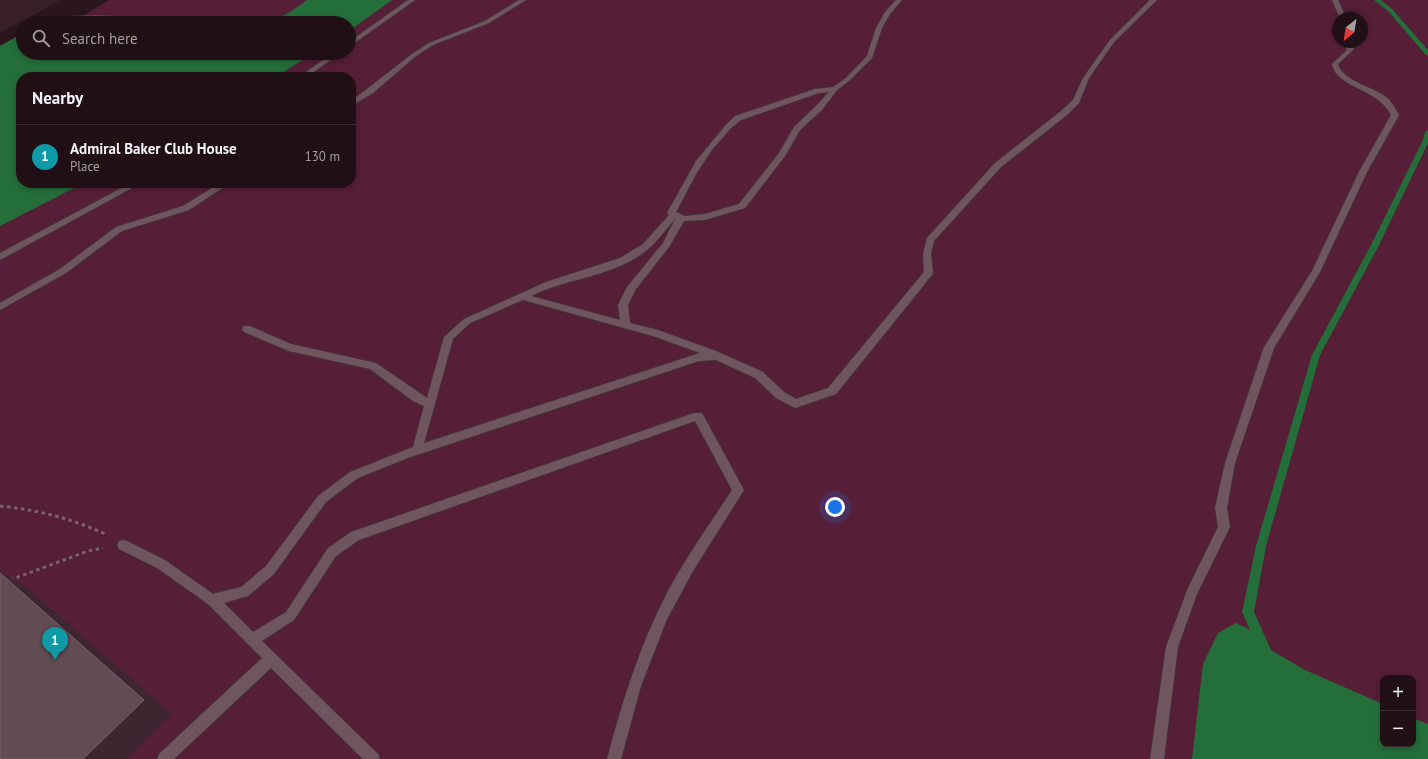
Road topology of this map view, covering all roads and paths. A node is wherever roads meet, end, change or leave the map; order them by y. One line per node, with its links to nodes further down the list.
1 (412, 0): 7 (lane)
2 (522, 0): 12 (lane)
3 (899, 0): 11 (lane)
4 (1154, 0): 21 (lane)
5 (1335, 0): 6 (lane)
6 (1340, 12)
7 (356, 40)
8 (1351, 48): 33 (lane)
9 (327, 60): 10 (lane)
10 (309, 72)
11 (835, 89): 15 (lane); 15 (lane)
12 (356, 101)
13 (128, 188): 16 (lane)
14 (218, 188): 18 (lane)
15 (677, 217): 17 (lane); 19 (lane)
16 (0, 257)
17 (522, 297): 19 (lane); 22 (lane)
18 (0, 307)
19 (625, 324): 21 (lane)
20 (247, 329): 22 (lane)
21 (717, 356): 23 (lane)
22 (430, 404): 23 (lane)
23 (417, 450): 27 (lane)
24 (0, 506): 25 (path)
25 (123, 545): 26 (path); 27 (lane)
26 (7, 580)
27 (212, 600): 28 (lane)
28 (252, 640): 29 (lane); 32 (lane)
29 (271, 659): 30 (lane); 31 (lane)
30 (164, 759)
31 (373, 759)
32 (614, 759)
33 (1157, 759)

